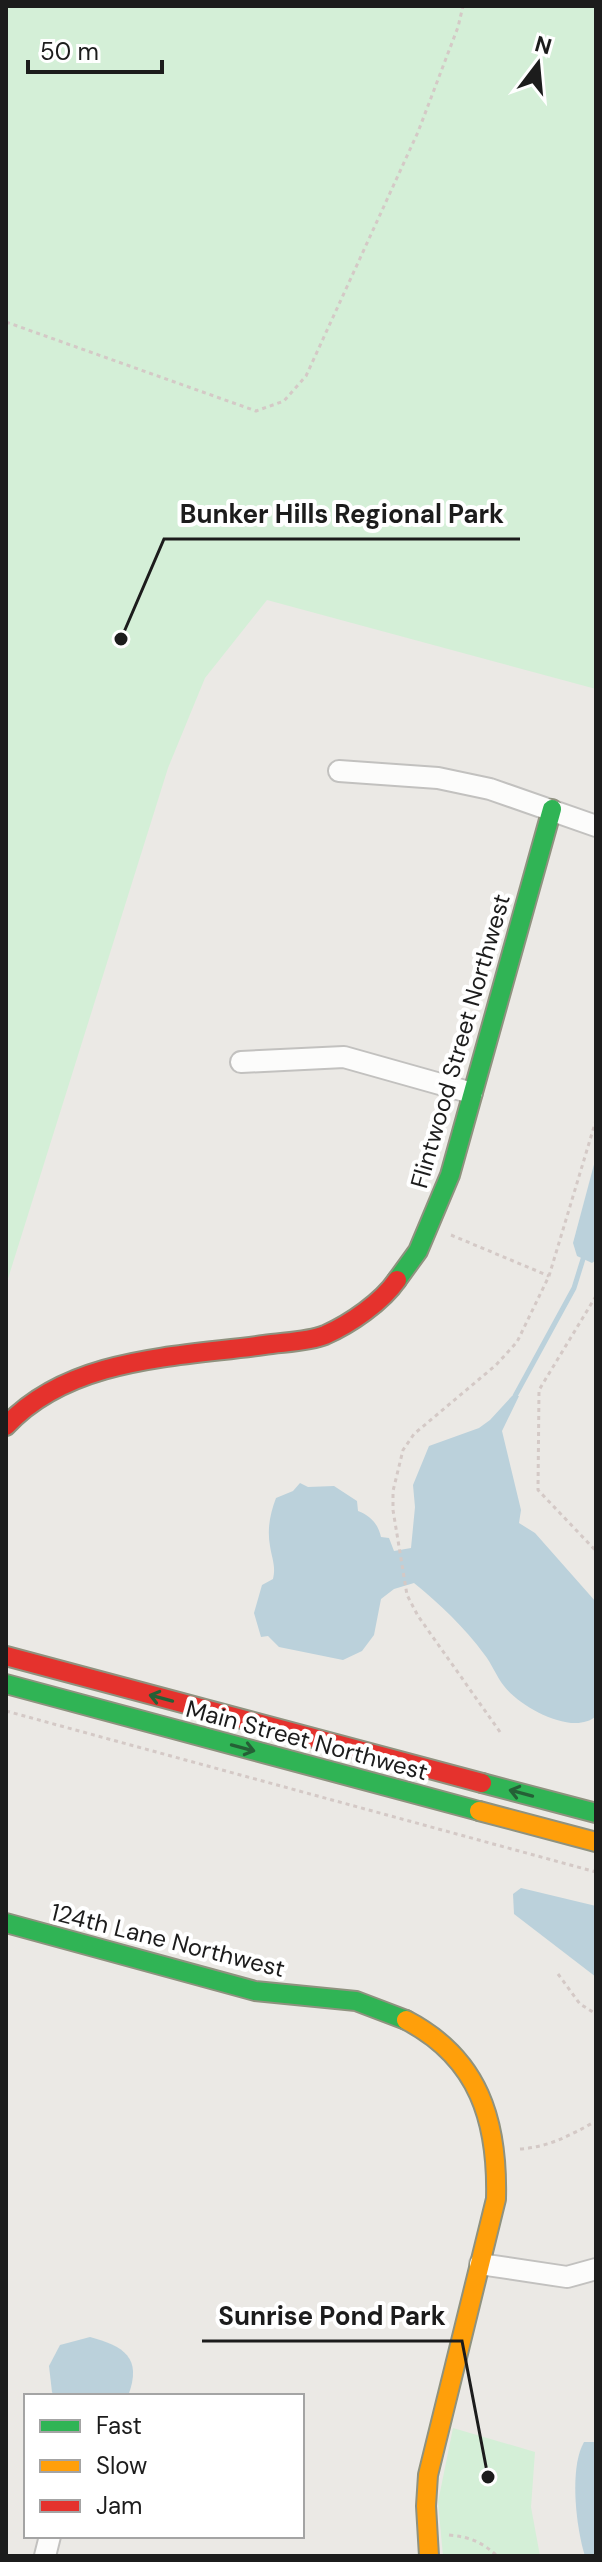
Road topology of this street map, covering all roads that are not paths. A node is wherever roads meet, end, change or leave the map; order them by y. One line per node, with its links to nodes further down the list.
1 (339, 771): 2 (street)
2 (552, 809): 3 (street); 5 (street, Flintwood Street Northwest)
3 (596, 826)
4 (241, 1062): 5 (street)
5 (472, 1093): 6 (street, Flintwood Street Northwest)
6 (6, 1426)
7 (6, 1656): 9 (street, Main Street Northwest, one-way to 7)
8 (6, 1684): 10 (street, Main Street Northwest, one-way to 10)
9 (596, 1813)
10 (596, 1842)
11 (6, 1923): 12 (street, 124th Lane Northwest)
12 (480, 2264): 13 (street); 14 (street, 124th Lane Northwest)
13 (596, 2269)
14 (429, 2556)

